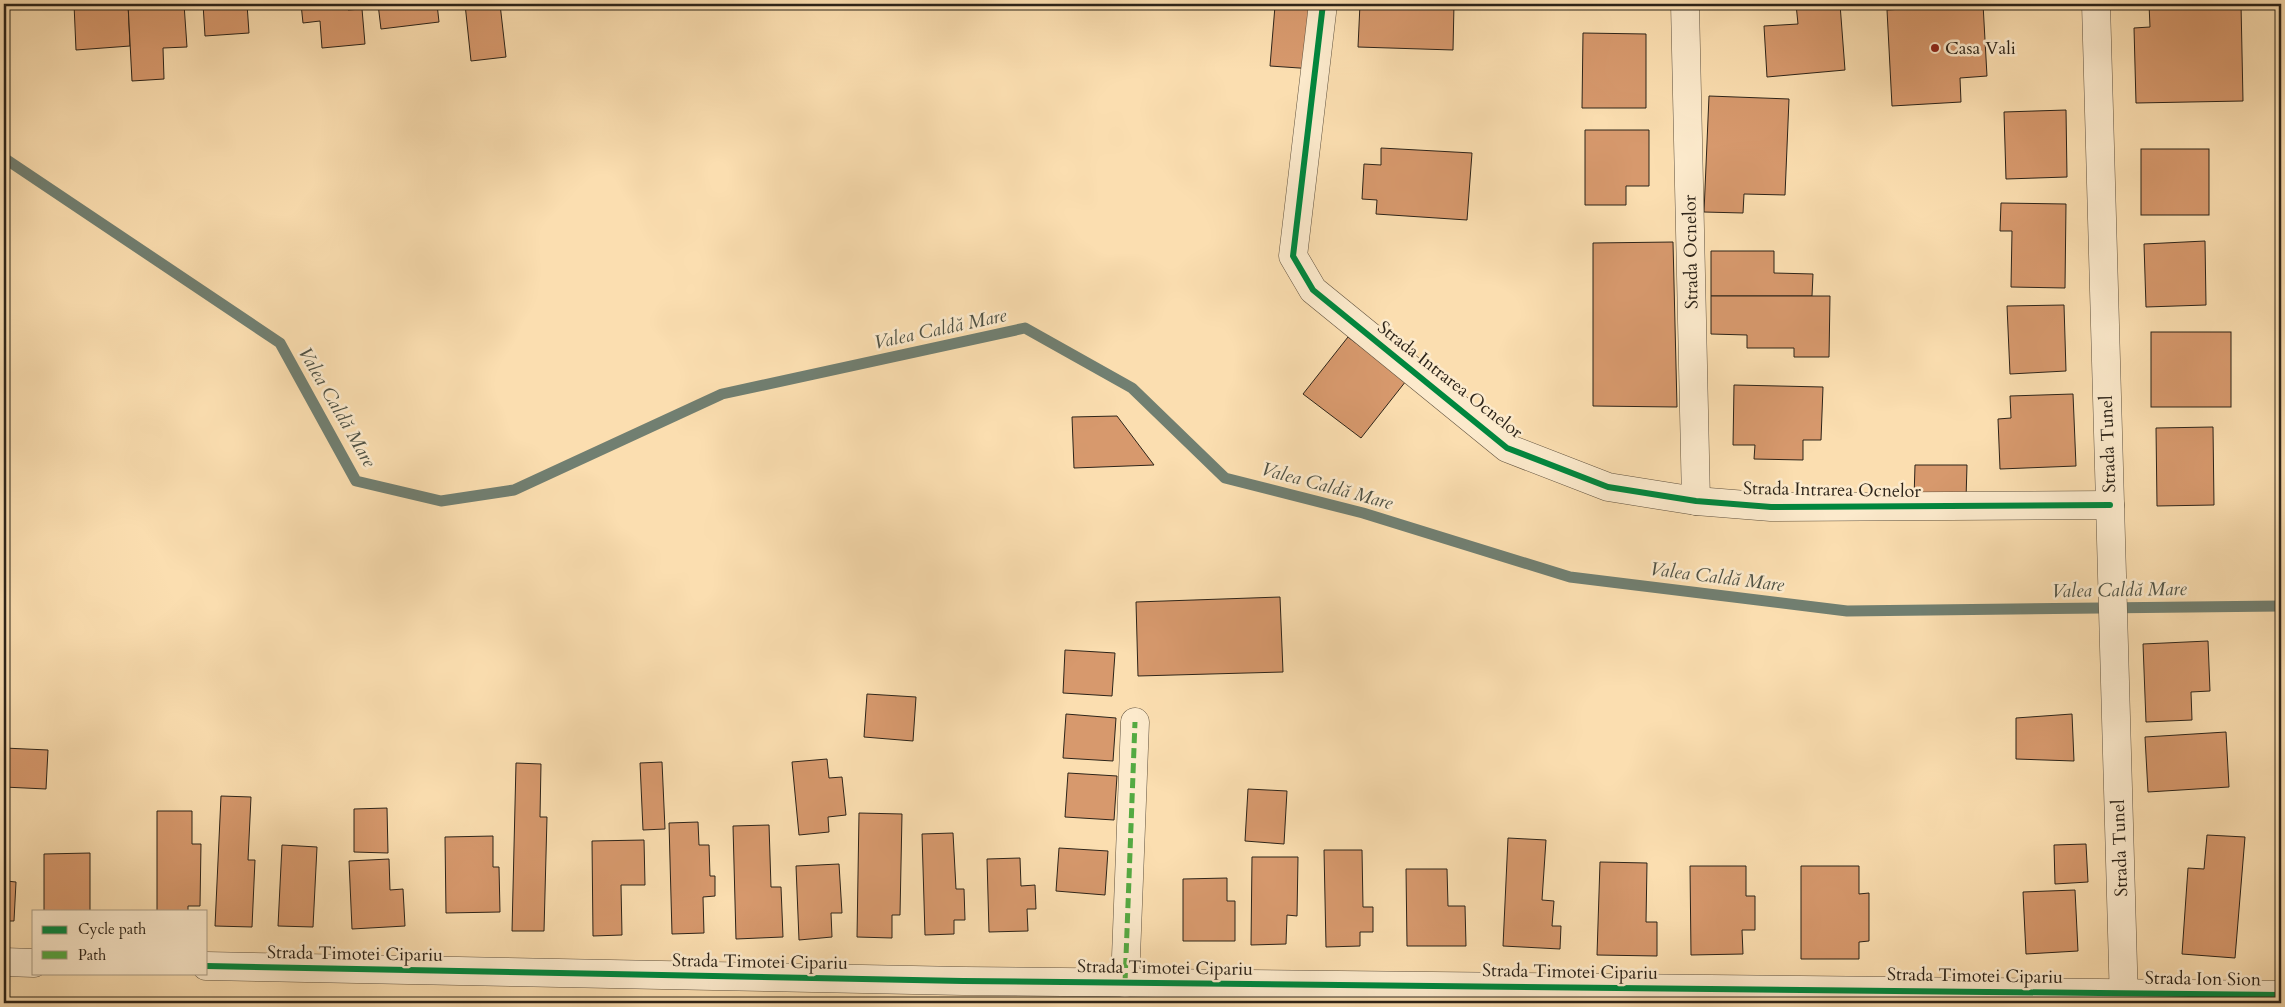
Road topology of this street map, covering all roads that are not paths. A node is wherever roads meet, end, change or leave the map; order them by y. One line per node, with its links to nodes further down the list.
1 (1323, 4): 4 (street, Strada Intrarea Ocnelor)
2 (1685, 4): 4 (street, Strada Ocnelor)
3 (2096, 4): 5 (street, Strada Tunel)
4 (1696, 500): 5 (street, Strada Intrarea Ocnelor)
5 (2110, 505): 13 (street, Strada Tunel)
6 (1134, 722): 10 (street)
7 (4, 962): 8 (street)
8 (32, 963)
9 (208, 966): 11 (street, Strada Timotei Cipariu)
10 (1125, 983): 11 (street, Strada Timotei Cipariu); 13 (street, Strada Timotei Cipariu)
11 (963, 992)
12 (2281, 995): 13 (street, Strada Ion Sion)
13 (2124, 998)

